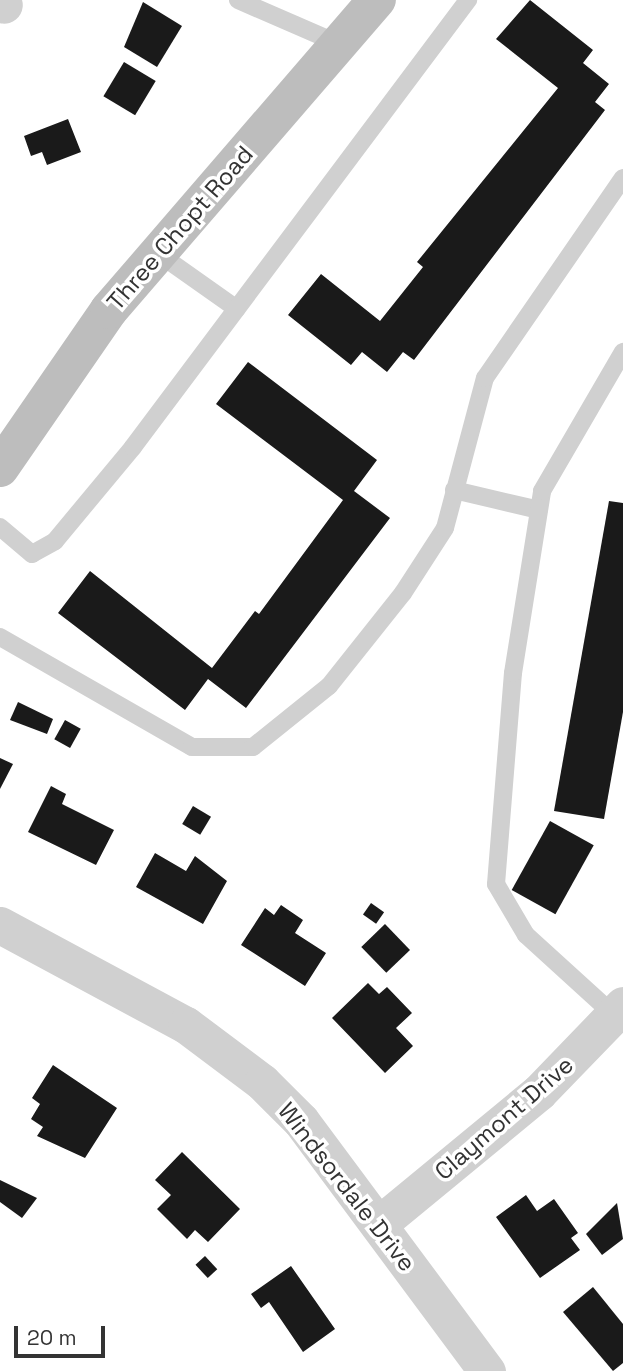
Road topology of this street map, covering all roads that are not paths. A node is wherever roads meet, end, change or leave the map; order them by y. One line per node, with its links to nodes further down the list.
1 (238, 0): 4 (lane)
2 (377, 0): 4 (main road, Three Chopt Road)
3 (468, 0): 7 (lane)
4 (337, 43): 6 (main road, Three Chopt Road)
5 (623, 178): 10 (lane)
6 (159, 254): 7 (lane); 9 (main road, Three Chopt Road)
7 (237, 309): 12 (lane)
8 (623, 352): 11 (lane)
9 (0, 468)
10 (454, 490): 11 (lane); 13 (lane)
11 (539, 510): 15 (lane)
12 (0, 527)
13 (0, 637)
14 (0, 925): 16 (street, Windsordale Drive)
15 (619, 1010): 16 (street, Claymont Drive)
16 (379, 1224): 17 (street, Windsordale Drive)
17 (487, 1371)

